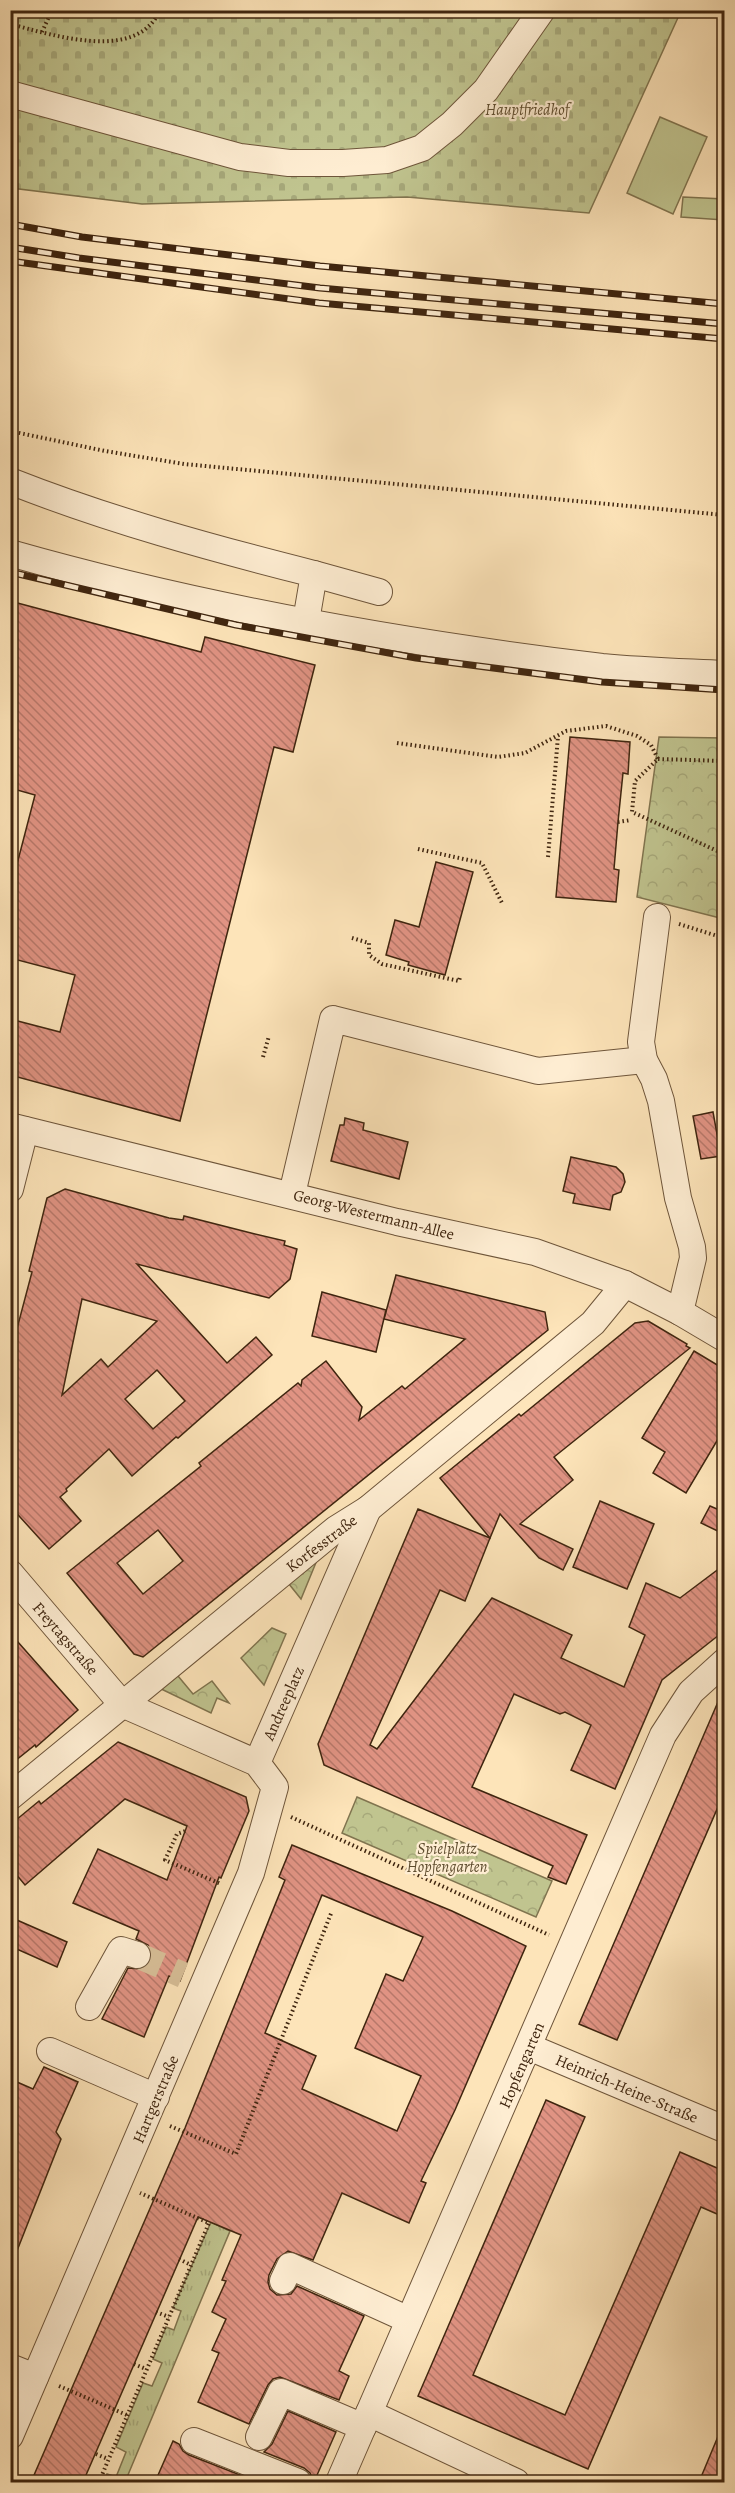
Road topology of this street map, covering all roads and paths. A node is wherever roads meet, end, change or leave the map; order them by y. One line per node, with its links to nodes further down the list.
1 (52, 10): 5 (path)
2 (160, 10): 5 (path)
3 (542, 10): 6 (street)
4 (10, 24): 5 (path)
5 (42, 32)
6 (10, 94)
7 (10, 430): 9 (path)
8 (10, 481): 11 (street)
9 (724, 515)
10 (10, 554): 13 (street)
11 (314, 574): 12 (street); 13 (street)
12 (379, 592)
13 (306, 621): 14 (street)
14 (724, 674)
15 (558, 736): 16 (path); 17 (path); 23 (path)
16 (397, 743)
17 (658, 759): 18 (path); 22 (path)
18 (724, 761)
19 (631, 820): 20 (path)
20 (618, 822)
21 (418, 849): 25 (path)
22 (724, 854): 24 (path)
23 (548, 857)
24 (724, 885)
25 (503, 904)
26 (657, 917): 28 (path); 32 (street)
27 (352, 938): 29 (path)
28 (724, 938)
29 (460, 977)
30 (268, 1036): 31 (path)
31 (263, 1056)
32 (644, 1060): 35 (street); 37 (street)
33 (18, 1128): 34 (street); 35 (street, Georg-Westermann-Allee)
34 (10, 1189)
35 (292, 1194): 36 (street, Georg-Westermann-Allee)
36 (626, 1284): 37 (street, Georg-Westermann-Allee); 39 (street, Korfesstraße)
37 (680, 1312): 38 (street, Georg-Westermann-Allee)
38 (724, 1338)
39 (368, 1509): 42 (street, Korfesstraße); 43 (street, Andreeplatz)
40 (10, 1573): 42 (street, Freytagstraße)
41 (724, 1662): 52 (street, Hopfengarten)
42 (122, 1704): 43 (street); 44 (street, Korfesstraße)
43 (257, 1763): 54 (street, Hartgerstraße)
44 (10, 1797)
45 (290, 1817): 49 (path)
46 (185, 1831): 47 (path)
47 (221, 1885)
48 (332, 1911): 54 (path)
49 (555, 1937)
50 (137, 1955): 51 (street)
51 (89, 2007)
52 (529, 2047): 55 (street, Heinrich-Heine-Straße); 62 (street, Hopfengarten)
53 (50, 2051): 54 (street)
54 (152, 2107): 66 (street, Hartgerstraße)
55 (724, 2129)
56 (141, 2193): 58 (path)
57 (179, 2259): 58 (path)
58 (191, 2265): 61 (path)
59 (283, 2281): 62 (street)
60 (156, 2312): 61 (path)
61 (169, 2317): 65 (path)
62 (410, 2320): 68 (street, Hopfengarten)
63 (134, 2364): 65 (path)
64 (10, 2367): 66 (street)
65 (146, 2369): 67 (path)
66 (46, 2381): 67 (path); 69 (street, Hartgerstraße)
67 (127, 2415): 73 (path)
68 (366, 2420): 70 (street); 76 (street, Hopfengarten); 77 (street)
69 (11, 2432)
70 (259, 2437)
71 (194, 2441): 75 (street)
72 (96, 2454): 73 (path)
73 (108, 2459): 74 (path)
74 (99, 2482)
75 (298, 2482)
76 (339, 2482)
77 (516, 2482)

